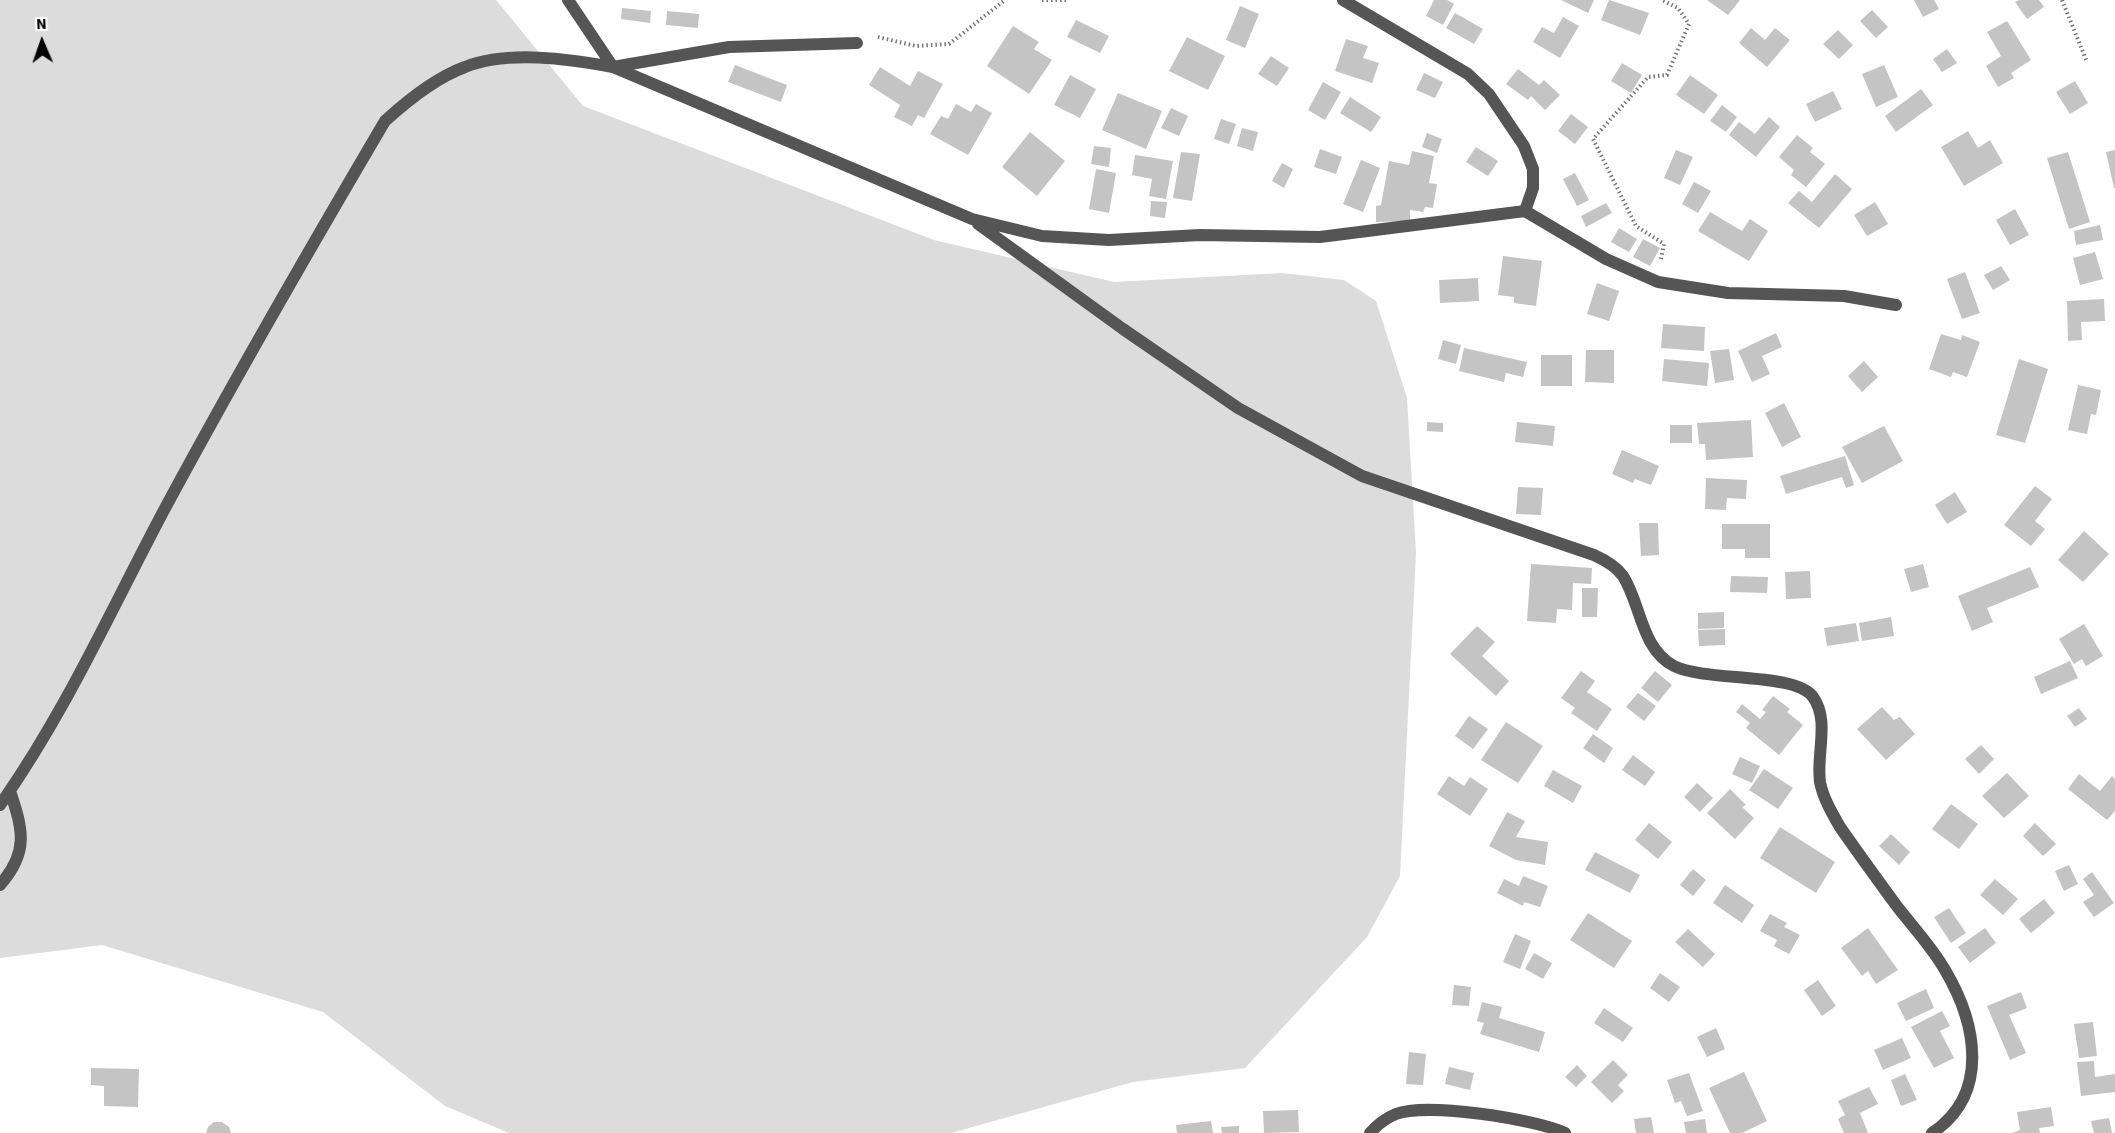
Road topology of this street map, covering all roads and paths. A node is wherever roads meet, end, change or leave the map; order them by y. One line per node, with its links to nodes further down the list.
1 (568, 0): 10 (street)
2 (1005, 0): 8 (path)
3 (1042, 0): 4 (path)
4 (1068, 0)
5 (1342, 0): 11 (street)
6 (1662, 0): 13 (path)
7 (2062, 0): 9 (path)
8 (857, 43): 10 (street)
9 (2087, 62)
10 (613, 67): 12 (street); 15 (street)
11 (1525, 211): 12 (street); 13 (street)
12 (972, 219): 20 (street)
13 (1658, 282): 14 (street)
14 (1896, 305)
15 (10, 791): 16 (street); 17 (street)
16 (0, 805)
17 (0, 885)
18 (1370, 1133): 19 (street)
19 (1565, 1133)
20 (1932, 1133)

